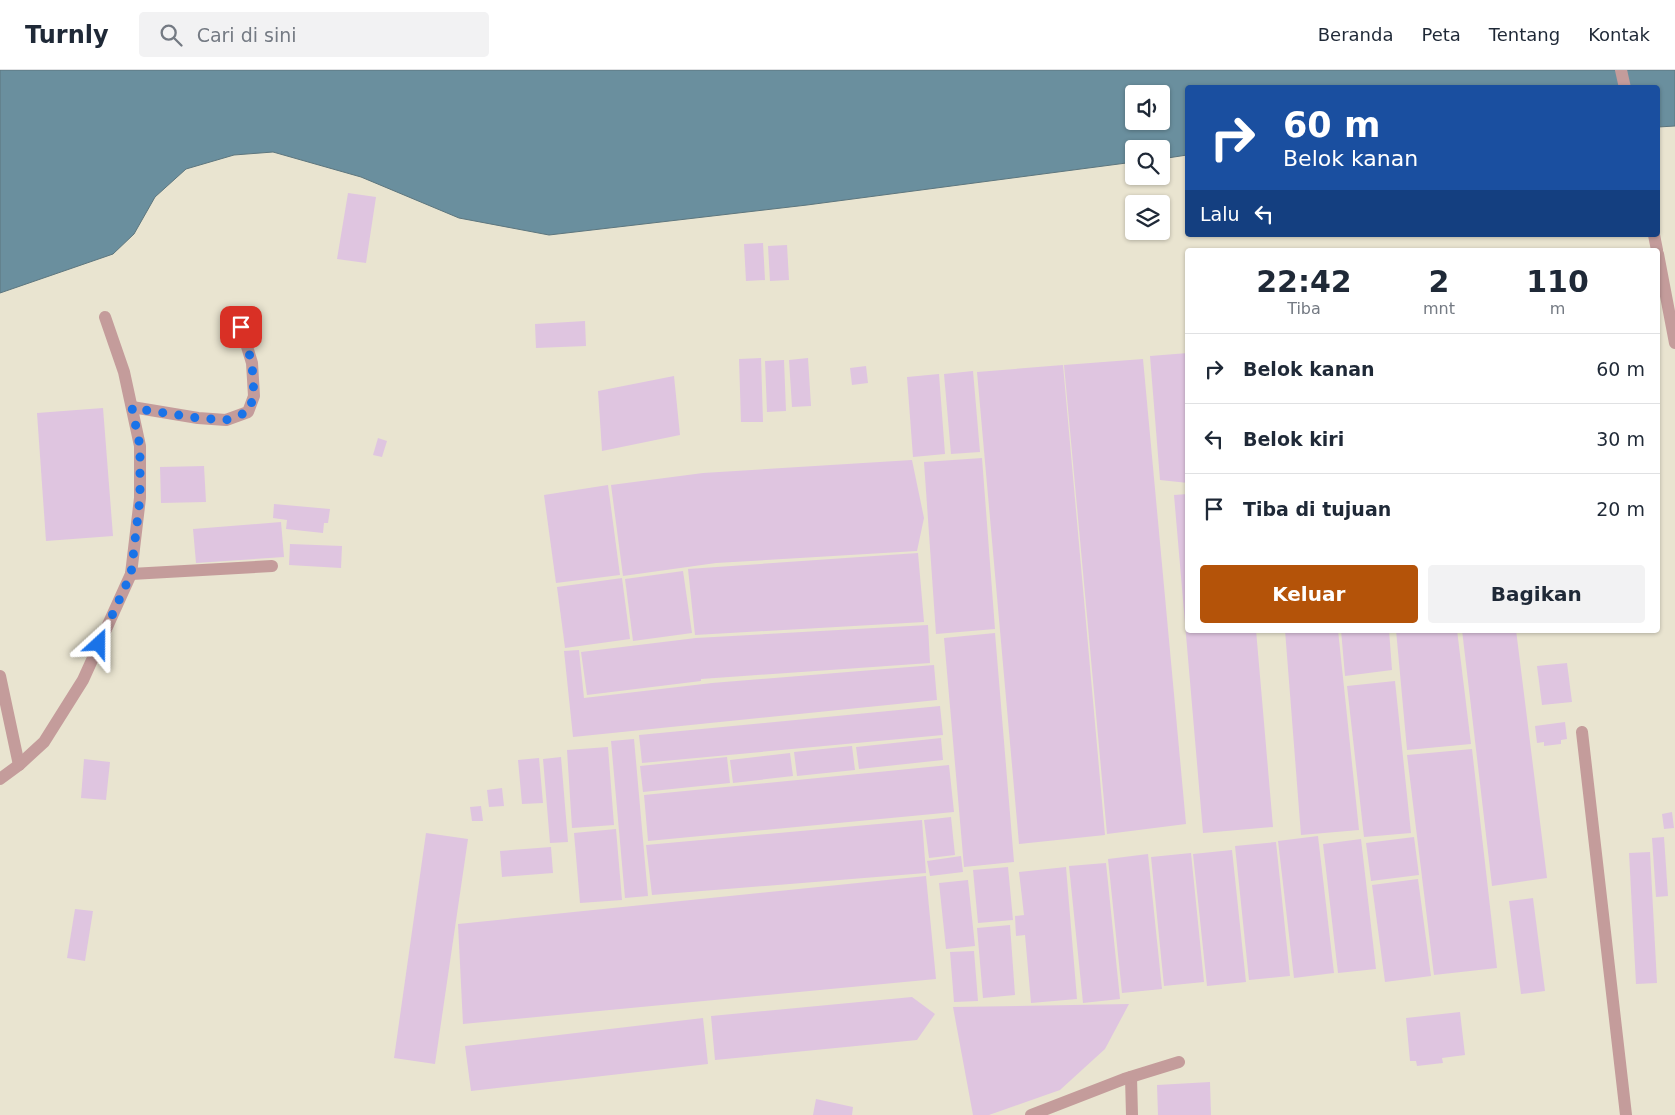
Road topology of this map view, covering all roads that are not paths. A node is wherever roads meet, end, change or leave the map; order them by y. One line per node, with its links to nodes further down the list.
1 (1621, 70): 2 (street)
2 (1624, 85)
3 (1660, 264): 6 (street)
4 (105, 317): 7 (street)
5 (241, 327): 7 (street)
6 (1675, 343)
7 (132, 408): 9 (street)
8 (272, 566): 9 (street)
9 (131, 574): 12 (street)
10 (0, 676): 12 (street)
11 (1582, 732): 18 (street)
12 (20, 765): 13 (street)
13 (0, 779)
14 (1179, 1062): 15 (street)
15 (1131, 1077): 16 (street); 17 (street)
16 (1032, 1115)
17 (1132, 1115)
18 (1626, 1115)

